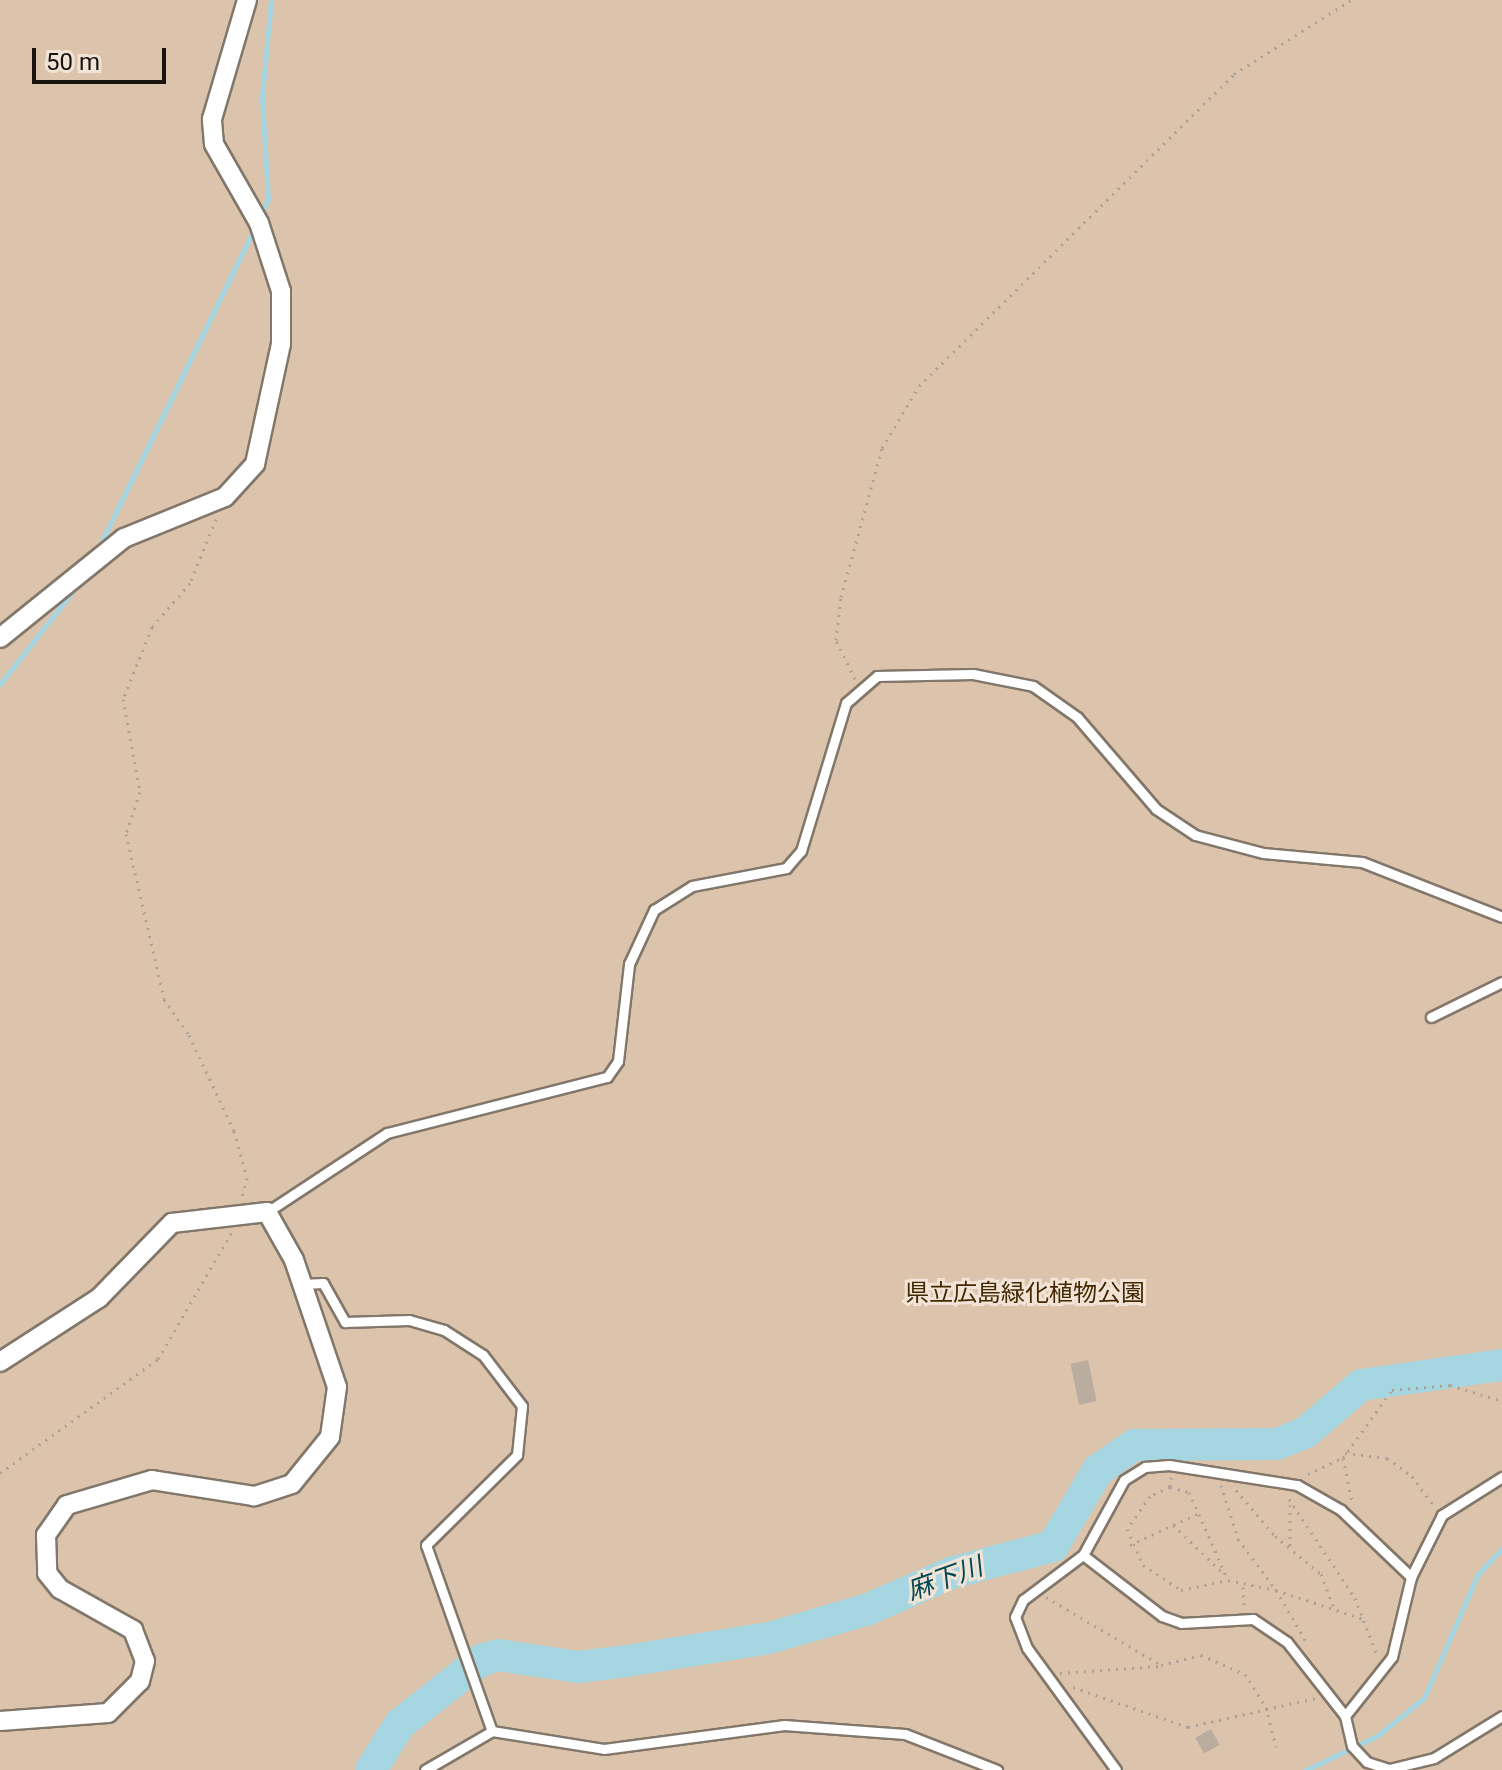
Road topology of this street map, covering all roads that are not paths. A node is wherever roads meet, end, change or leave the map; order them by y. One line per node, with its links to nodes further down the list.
1 (247, 0): 2 (street)
2 (0, 638)
3 (1502, 917): 6 (lane)
4 (1502, 982): 5 (lane)
5 (1431, 1017)
6 (267, 1212): 7 (street); 8 (street)
7 (302, 1284): 14 (street); 15 (lane)
8 (0, 1362)
9 (1502, 1477): 11 (lane)
10 (1083, 1555): 11 (lane); 12 (lane); 18 (lane)
11 (1411, 1577): 12 (lane)
12 (1345, 1716): 13 (lane)
13 (1502, 1716)
14 (0, 1721)
15 (492, 1731): 16 (lane); 17 (lane)
16 (425, 1770)
17 (997, 1770)
18 (1116, 1770)

